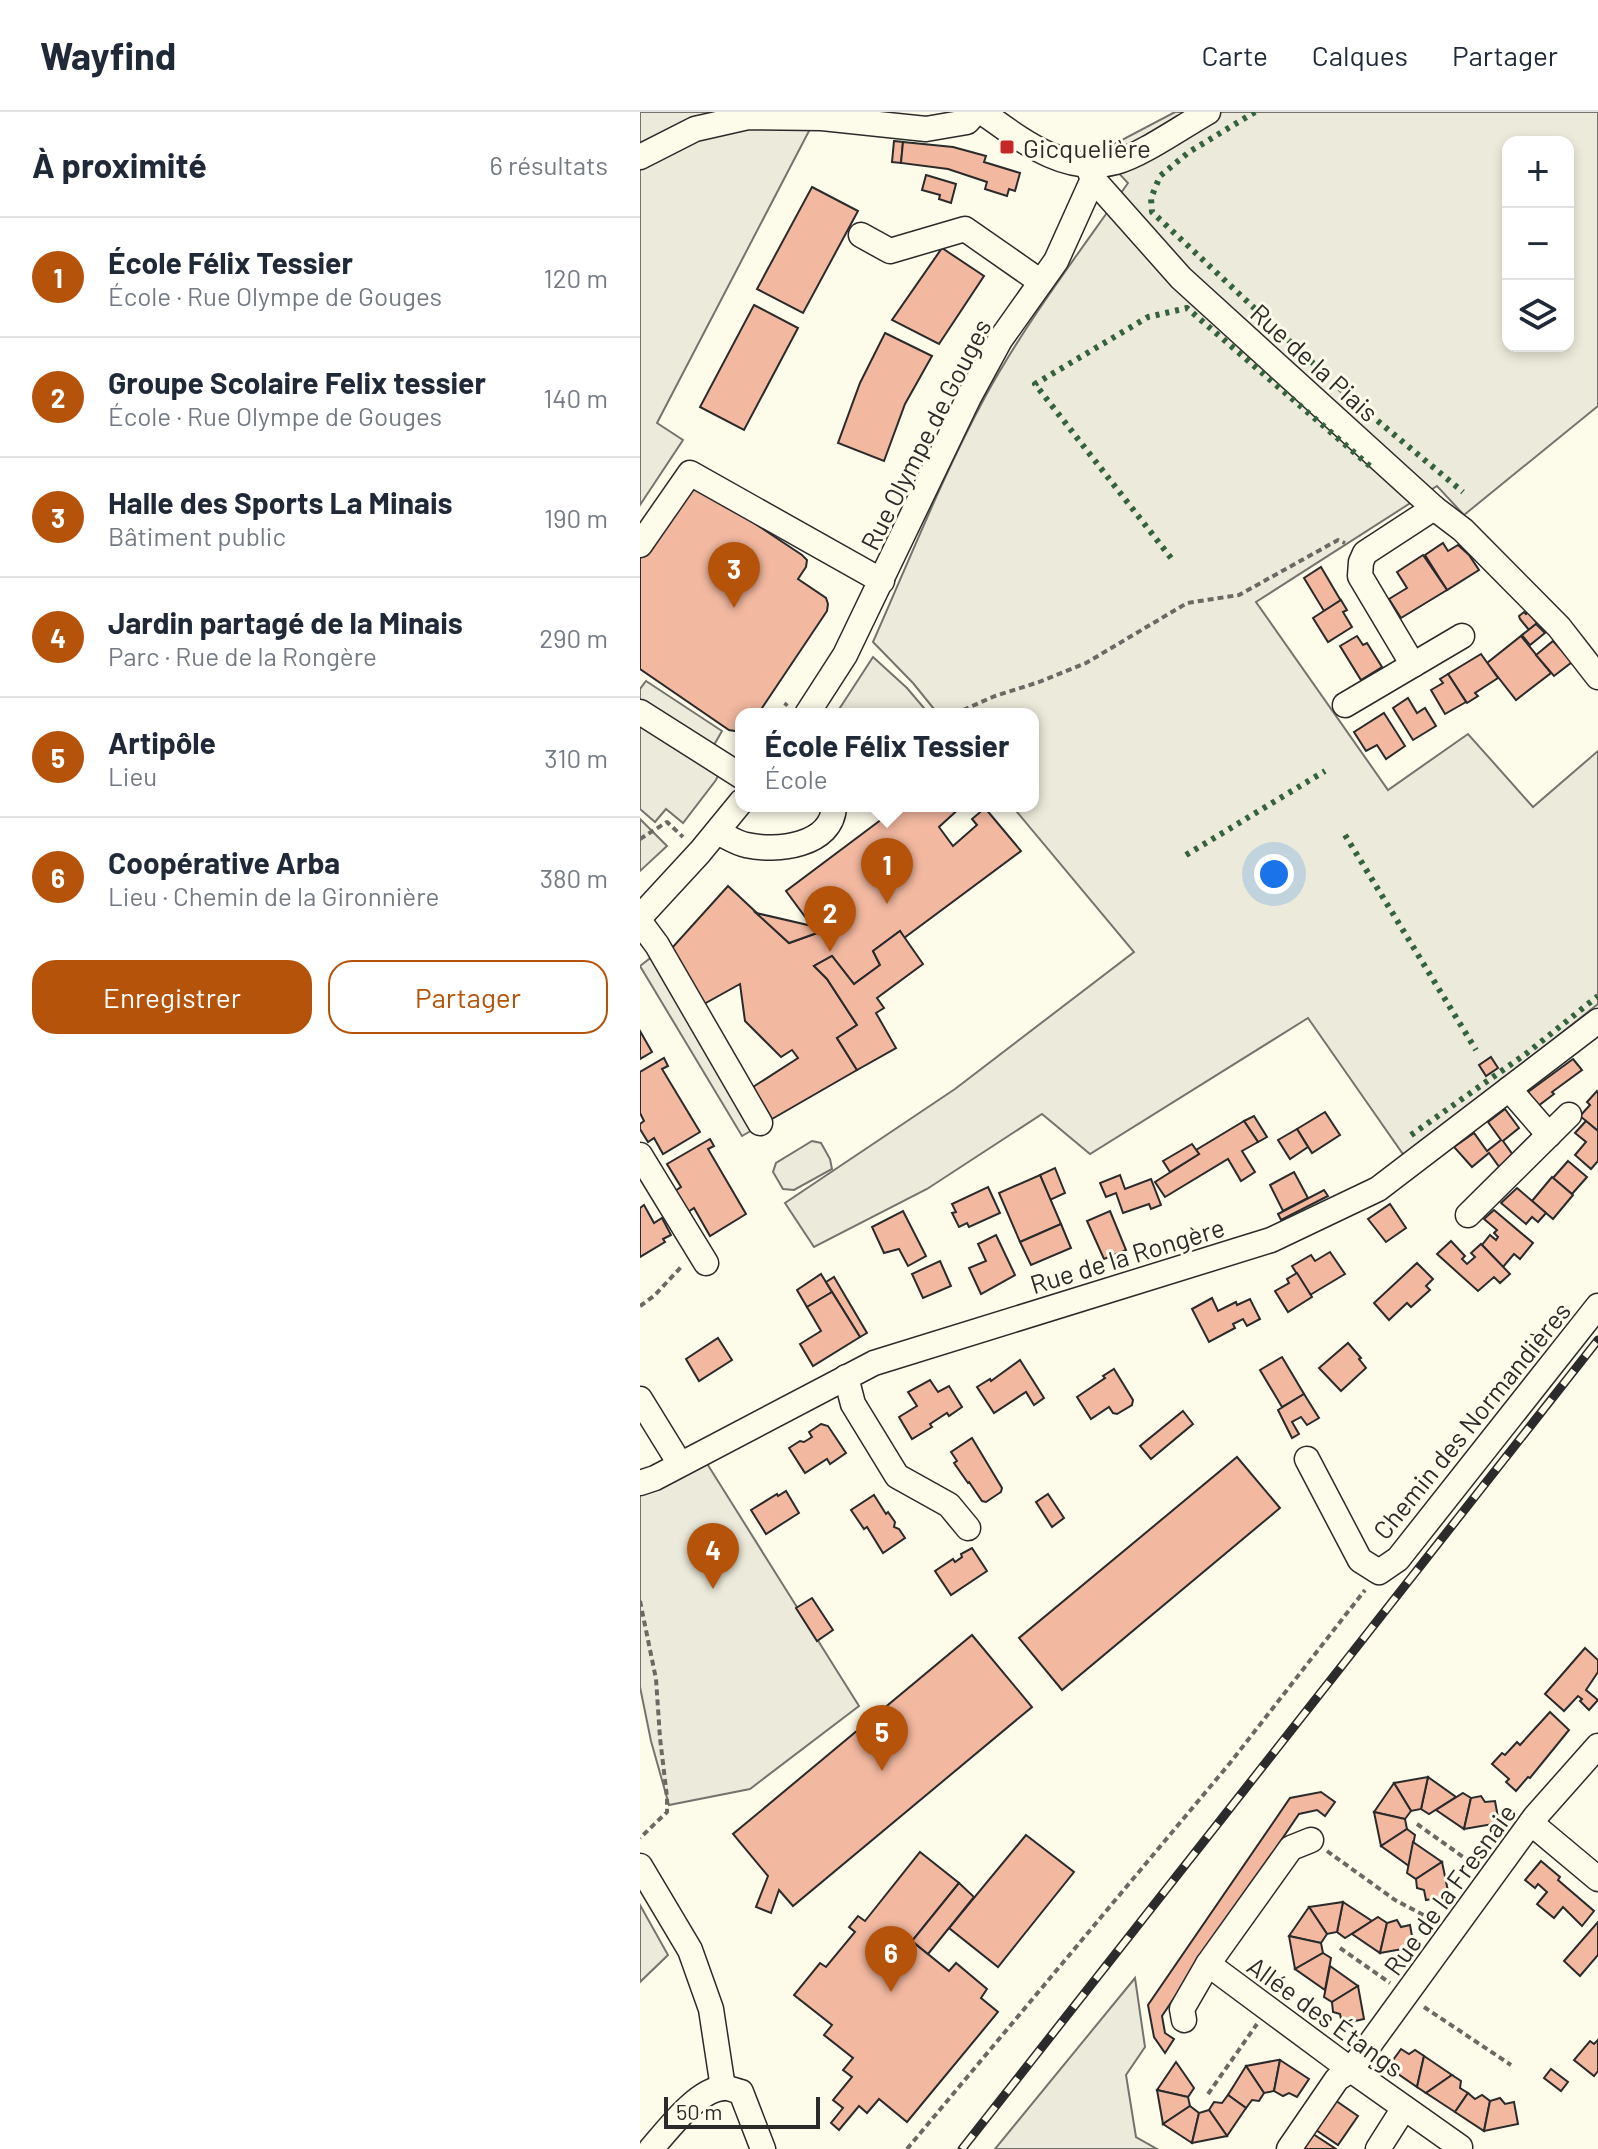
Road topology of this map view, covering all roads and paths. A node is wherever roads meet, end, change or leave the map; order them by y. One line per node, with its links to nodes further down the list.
1 (976, 112): 4 (street)
2 (982, 112): 5 (street)
3 (1208, 112): 5 (street)
4 (640, 157)
5 (1090, 172): 7 (street, Rue Olympe de Gouges); 8 (street, Rue de la Piais)
6 (861, 235): 7 (street)
7 (1041, 282): 11 (street, Rue Olympe de Gouges)
8 (1434, 508): 10 (street); 14 (street, Rue de la Piais)
9 (640, 545): 11 (street)
10 (1365, 553): 13 (street); 17 (path)
11 (882, 581): 16 (street, Rue Olympe de Gouges)
12 (1462, 636): 13 (street)
13 (1413, 665): 15 (street)
14 (1598, 677)
15 (1345, 705)
16 (811, 708)
17 (968, 708)
18 (640, 712): 19 (street)
19 (735, 772)
20 (735, 810): 22 (street)
21 (834, 812): 22 (street)
22 (717, 832): 24 (street)
23 (640, 839): 24 (path)
24 (700, 852): 25 (street)
25 (640, 920): 29 (street)
26 (1598, 1021): 27 (street, Rue de la Rongère)
27 (1509, 1089): 30 (street); 36 (street, Rue de la Rongère)
28 (1569, 1115): 30 (street)
29 (760, 1123)
30 (1549, 1135): 32 (street)
31 (640, 1155): 33 (street)
32 (1468, 1215)
33 (700, 1254): 34 (path)
34 (640, 1306)
35 (1598, 1306): 42 (street, Chemin des Normandières)
36 (846, 1377): 39 (street, Rue de la Rongère); 41 (street)
37 (640, 1399): 39 (street)
38 (1307, 1459): 42 (street, Chemin des Normandières)
39 (680, 1464): 40 (street, Rue de la Rongère)
40 (640, 1483)
41 (968, 1528)
42 (1379, 1572): 65 (path)
43 (640, 1601): 47 (path)
44 (1598, 1746): 45 (street, Rue de la Fresnaie)
45 (1531, 1823): 50 (street, Rue de la Fresnaie); 51 (street)
46 (1417, 1824): 50 (path)
47 (640, 1838)
48 (1311, 1840): 52 (path); 54 (street)
49 (640, 1866): 60 (street)
50 (1492, 1877): 52 (street, Rue de la Fresnaie)
51 (1598, 1879)
52 (1453, 1931): 55 (street, Rue de la Fresnaie)
53 (1340, 1948): 55 (path)
54 (1208, 1964): 56 (street, Allée des Étangs); 57 (street, Allée des Étangs)
55 (1406, 1995): 58 (path); 59 (street, Rue de la Fresnaie)
56 (1268, 2008): 59 (street, Allée des Étangs); 61 (path)
57 (1184, 2020)
58 (1511, 2065)
59 (1351, 2070): 62 (street, Allée des Étangs); 66 (street, Rue de la Fresnaie)
60 (723, 2088): 63 (street); 64 (street)
61 (1208, 2094)
62 (1404, 2108): 67 (street); 68 (street, Allée des Étangs)
63 (651, 2149)
64 (763, 2149)
65 (907, 2149)
66 (1289, 2149)
67 (1378, 2149)
68 (1458, 2149)

